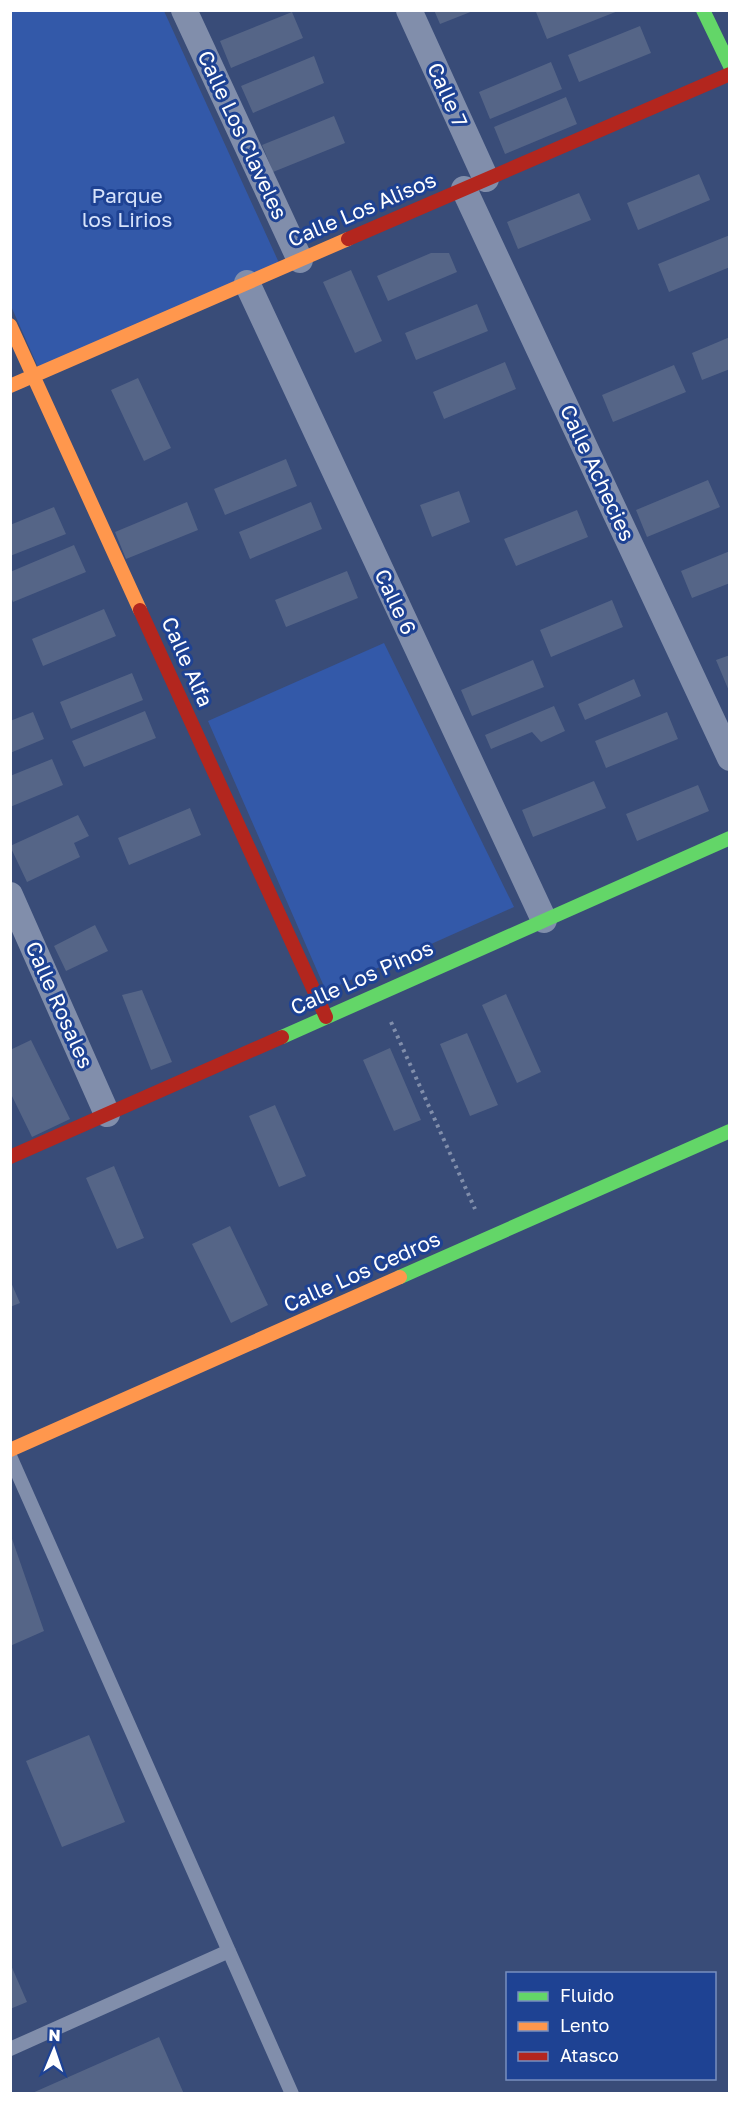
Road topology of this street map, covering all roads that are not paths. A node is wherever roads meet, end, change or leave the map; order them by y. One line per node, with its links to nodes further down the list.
1 (184, 10): 7 (street, Calle Los Claveles)
2 (409, 10): 6 (street, Calle 7)
3 (703, 10): 4 (street)
4 (729, 66)
5 (729, 74): 6 (street, Calle Los Alisos)
6 (475, 184): 7 (street, Calle Los Alisos); 12 (street, Calle Achecies)
7 (300, 260): 8 (street, Calle Los Alisos)
8 (247, 283): 10 (street, Calle Los Alisos); 15 (street, Calle 6)
9 (10, 325): 10 (street, Calle Alfa)
10 (34, 376): 11 (street, Calle Los Alisos); 16 (street, Calle Alfa)
11 (10, 386)
12 (729, 758)
13 (729, 838): 15 (street, Calle Los Pinos)
14 (10, 895): 17 (street, Calle Rosales)
15 (544, 921): 16 (street, Calle Los Pinos)
16 (326, 1017): 17 (street, Calle Los Pinos)
17 (107, 1114): 19 (street, Calle Los Pinos)
18 (729, 1131): 20 (street, Calle Los Cedros)
19 (10, 1157)
20 (10, 1450)
21 (10, 1456): 22 (lane)
22 (230, 1952): 23 (lane); 24 (lane)
23 (10, 2049)
24 (292, 2094)

